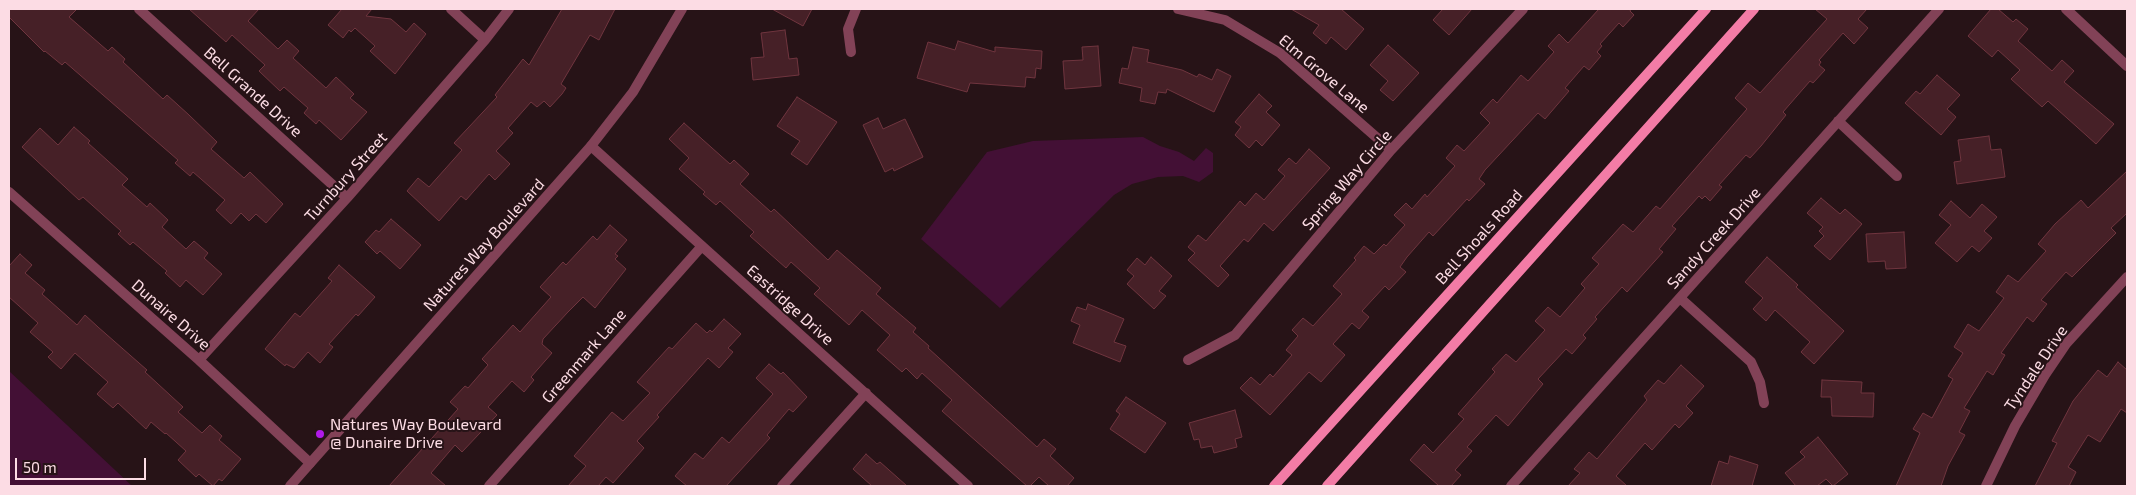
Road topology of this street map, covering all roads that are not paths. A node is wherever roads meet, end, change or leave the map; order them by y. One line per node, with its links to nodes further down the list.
1 (139, 9): 20 (street, Bell Grande Drive)
2 (451, 9): 12 (street)
3 (509, 9): 12 (street, Turnbury Street)
4 (682, 9): 16 (street, Natures Way Boulevard)
5 (856, 9): 13 (street)
6 (1178, 9): 17 (street, Elm Grove Lane)
7 (1523, 9): 17 (street, Spring Way Circle)
8 (1706, 9): 33 (main road, Bell Shoals Road)
9 (1754, 9): 34 (main road)
10 (1939, 9): 15 (street, Sandy Creek Drive)
11 (2066, 9): 14 (street)
12 (486, 40): 20 (street, Turnbury Street)
13 (851, 52)
14 (2127, 66)
15 (1838, 121): 18 (street); 23 (street, Sandy Creek Drive)
16 (591, 146): 21 (street, Eastridge Drive); 28 (street, Natures Way Boulevard)
17 (1391, 150): 25 (street, Spring Way Circle)
18 (1897, 176)
19 (9, 192): 24 (street, Dunaire Drive)
20 (347, 198): 24 (street, Turnbury Street)
21 (702, 246): 26 (street, Eastridge Drive); 30 (street, Greenmark Lane)
22 (2127, 277): 36 (street, Tyndale Drive)
23 (1680, 298): 27 (street); 35 (street, Sandy Creek Drive)
24 (199, 360): 28 (street, Dunaire Drive)
25 (1188, 360)
26 (866, 393): 31 (street); 32 (street, Eastridge Drive)
27 (1764, 403)
28 (310, 463): 29 (street, Natures Way Boulevard)
29 (290, 486)
30 (489, 486)
31 (782, 486)
32 (968, 486)
33 (1274, 486)
34 (1327, 486)
35 (1511, 486)
36 (1986, 486)

